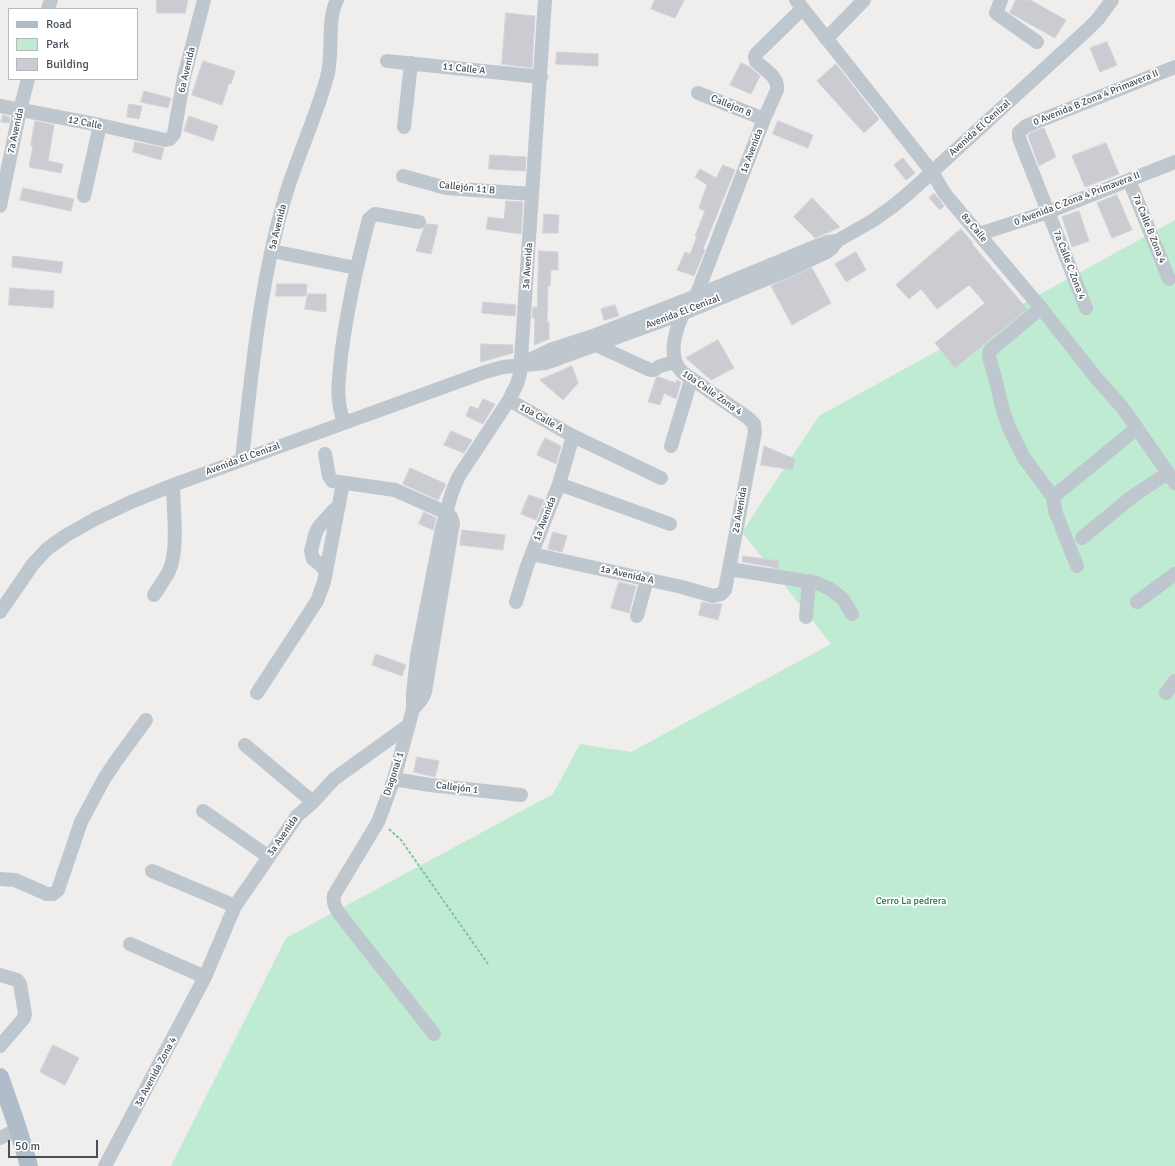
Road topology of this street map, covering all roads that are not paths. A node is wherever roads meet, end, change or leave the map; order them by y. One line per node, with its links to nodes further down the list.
1 (204, 0): 22 (street, 6a Avenida)
2 (337, 0): 34 (street, 5a Avenida)
3 (545, 0): 13 (street, 3a Avenida)
4 (864, 0): 8 (street)
5 (1112, 0): 24 (street, Avenida El Cenizal)
6 (799, 5): 8 (street, 8a Calle); 18 (street, 1a Avenida)
7 (998, 6): 9 (street)
8 (826, 40): 24 (street, 8a Calle)
9 (1037, 42)
10 (387, 61): 11 (street, 11 Calle A)
11 (410, 63): 13 (street, 11 Calle A); 20 (street)
12 (1175, 67): 21 (street, 0 Avenida B Zona 4 Primavera II)
13 (541, 77): 27 (street, 3a Avenida)
14 (28, 80): 17 (street, 7a Avenida)
15 (698, 93): 18 (street, Callejon 8)
16 (0, 106): 17 (street, 12 Calle)
17 (20, 110): 19 (street, 12 Calle); 29 (street, 7a Avenida)
18 (764, 119): 37 (street, 1a Avenida)
19 (100, 125): 22 (street, 12 Calle); 28 (street)
20 (404, 127)
21 (1019, 132): 30 (street, 7a Calle C Zona 4)
22 (170, 139)
23 (1175, 162): 26 (street, 0 Avenida C Zona 4 Primavera II)
24 (932, 172): 32 (street, 8a Calle); 33 (street, Avenida El Cenizal)
25 (403, 176): 27 (street, Callejón 11 B)
26 (1129, 180): 30 (street, 0 Avenida C Zona 4 Primavera II); 36 (street, 7a Calle B Zona 4)
27 (532, 194): 43 (street, 3a Avenida)
28 (84, 196)
29 (0, 206)
30 (1048, 212): 32 (street, 0 Avenida C Zona 4 Primavera II); 39 (street, 7a Calle C Zona 4)
31 (420, 222): 35 (street)
32 (978, 234): 38 (street, 8a Calle)
33 (836, 241): 37 (street, Avenida El Cenizal); 40 (street, Avenida El Cenizal)
34 (272, 251): 35 (street); 52 (street, 5a Avenida)
35 (356, 268): 46 (street)
36 (1169, 279)
37 (696, 296): 40 (street, 1a Avenida); 41 (street, Avenida El Cenizal)
38 (1041, 308): 48 (street, 8a Calle); 58 (street)
39 (1086, 308)
40 (684, 313): 41 (street, Avenida El Cenizal); 42 (street, 10a Calle Zona 4)
41 (595, 340): 42 (street); 43 (street, Avenida El Cenizal)
42 (675, 362): 44 (street, 10a Calle Zona 4)
43 (522, 364): 45 (street, 3a Avenida); 46 (street, Avenida El Cenizal)
44 (691, 380): 47 (street, 10a Calle Zona 4); 50 (street)
45 (509, 400): 49 (street, 10a Calle A); 60 (street, 3a Avenida)
46 (344, 422): 52 (street, Avenida El Cenizal)
47 (754, 424): 65 (street, 2a Avenida)
48 (1137, 428): 54 (street, 8a Calle); 58 (street)
49 (573, 436): 53 (street, 10a Calle A); 56 (street, 1a Avenida)
50 (671, 446)
51 (326, 454): 55 (street)
52 (242, 459): 57 (street, Avenida El Cenizal)
53 (661, 478)
54 (1171, 478): 62 (street)
55 (343, 483): 59 (street); 60 (street)
56 (559, 484): 61 (street); 63 (street, 1a Avenida)
57 (173, 485): 71 (street); 74 (street, Avenida El Cenizal)
58 (1052, 497): 64 (street)
59 (339, 506): 66 (street); 66 (street)
60 (447, 512): 82 (street)
61 (670, 524)
62 (1082, 538)
63 (532, 554): 68 (street, 1a Avenida A); 72 (street, 1a Avenida)
64 (1077, 566)
65 (730, 569): 69 (street); 70 (street, 2a Avenida)
66 (326, 573): 79 (street)
67 (1175, 574): 73 (street)
68 (647, 579): 70 (street, 1a Avenida A); 76 (street)
69 (809, 581): 75 (street); 77 (street)
70 (721, 594)
71 (154, 595)
72 (516, 602)
73 (1137, 602)
74 (0, 612)
75 (852, 614)
76 (637, 616)
77 (806, 617)
78 (1175, 681): 80 (street)
79 (257, 693)
80 (1166, 693)
81 (146, 720): 90 (street)
82 (409, 725): 84 (street, Diagonal 1); 86 (street, 3a Avenida)
83 (245, 745): 86 (street)
84 (394, 779): 85 (street, Callejón 1); 95 (street, Diagonal 1)
85 (521, 795)
86 (313, 802): 88 (street, 3a Avenida)
87 (203, 811): 88 (street)
88 (268, 857): 91 (street, 3a Avenida)
89 (152, 871): 91 (street)
90 (0, 879)
91 (235, 906): 94 (street, 3a Avenida)
92 (130, 944): 94 (street)
93 (0, 976): 96 (street)
94 (205, 977): 101 (street, 3a Avenida Zona 4)
95 (434, 1034)
96 (0, 1046)
97 (0, 1077): 98 (main road)
98 (18, 1129): 99 (street); 100 (main road)
99 (0, 1138)
100 (29, 1166)
101 (105, 1166)

